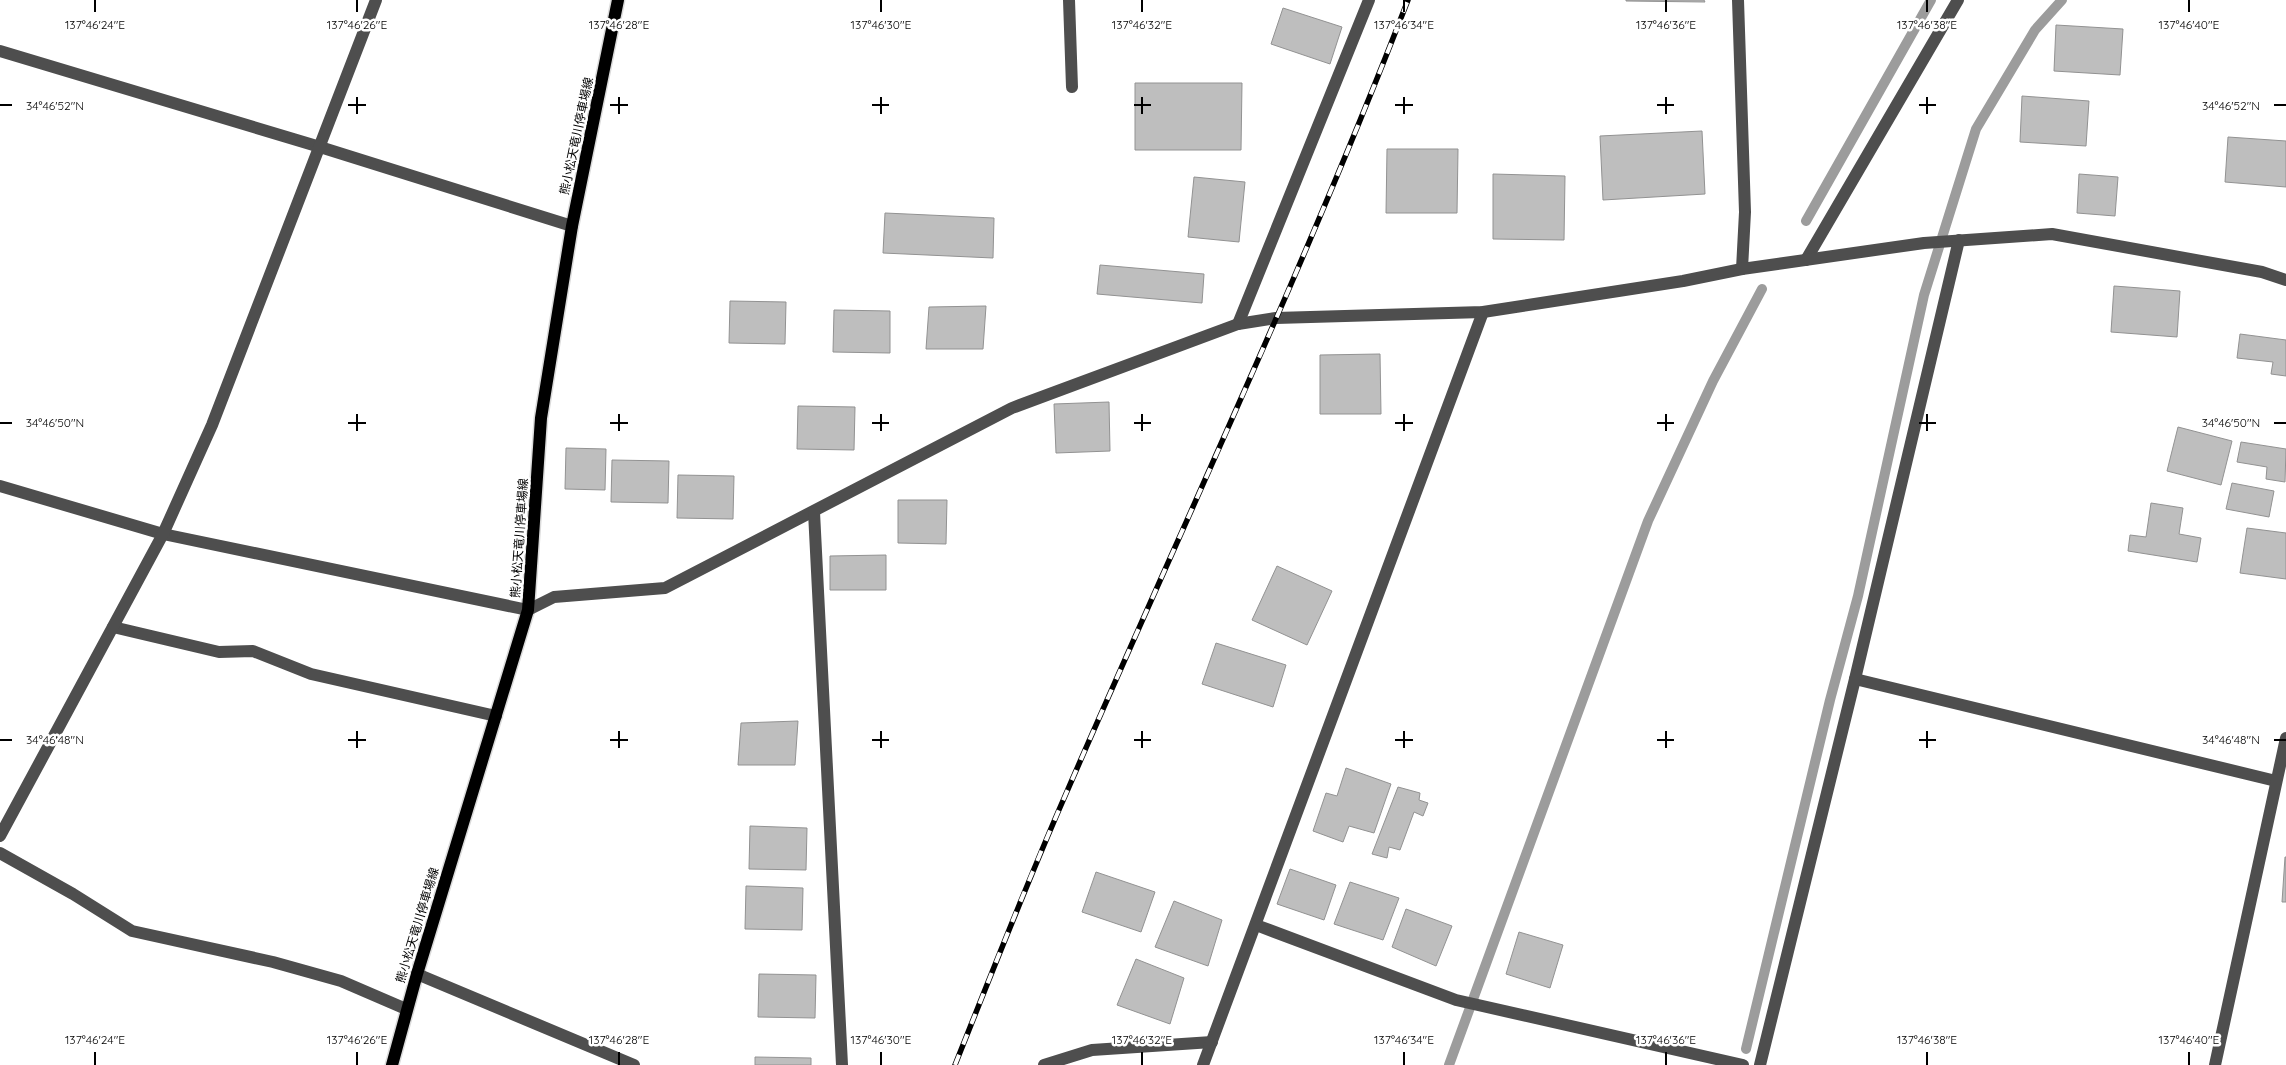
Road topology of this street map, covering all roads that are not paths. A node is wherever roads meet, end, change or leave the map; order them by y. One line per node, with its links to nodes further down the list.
1 (376, 0): 9 (street)
2 (618, 0): 10 (main road, 熊小松天竜川停車場線)
3 (1069, 0): 8 (street)
4 (1370, 0): 16 (street)
5 (1738, 0): 13 (street)
6 (1958, 0): 12 (street)
7 (0, 52): 9 (street)
8 (1072, 86)
9 (320, 147): 10 (street); 19 (street)
10 (572, 226): 20 (main road, 熊小松天竜川停車場線)
11 (1959, 240): 12 (street); 14 (street); 22 (street)
12 (1806, 260): 13 (street)
13 (1742, 269): 15 (street)
14 (2286, 280)
15 (1483, 312): 16 (street); 28 (street)
16 (1238, 324): 18 (street)
17 (0, 486): 19 (street)
18 (814, 512): 20 (street); 34 (street)
19 (163, 534): 20 (street); 21 (street)
20 (528, 610): 23 (main road, 熊小松天竜川停車場線)
21 (113, 627): 23 (street); 26 (street)
22 (1855, 679): 25 (street); 38 (street)
23 (496, 716): 29 (main road, 熊小松天竜川停車場線)
24 (2286, 738): 25 (street)
25 (2276, 781): 39 (street)
26 (0, 836)
27 (0, 853): 30 (street)
28 (1256, 925): 31 (street); 37 (street)
29 (416, 974): 30 (main road, 熊小松天竜川停車場線); 33 (street)
30 (406, 1009): 32 (main road, 熊小松天竜川停車場線)
31 (1212, 1042): 35 (street); 36 (street)
32 (392, 1065)
33 (634, 1065)
34 (842, 1065)
35 (1044, 1065)
36 (1203, 1065)
37 (1743, 1065)
38 (1760, 1065)
39 (2215, 1065)

